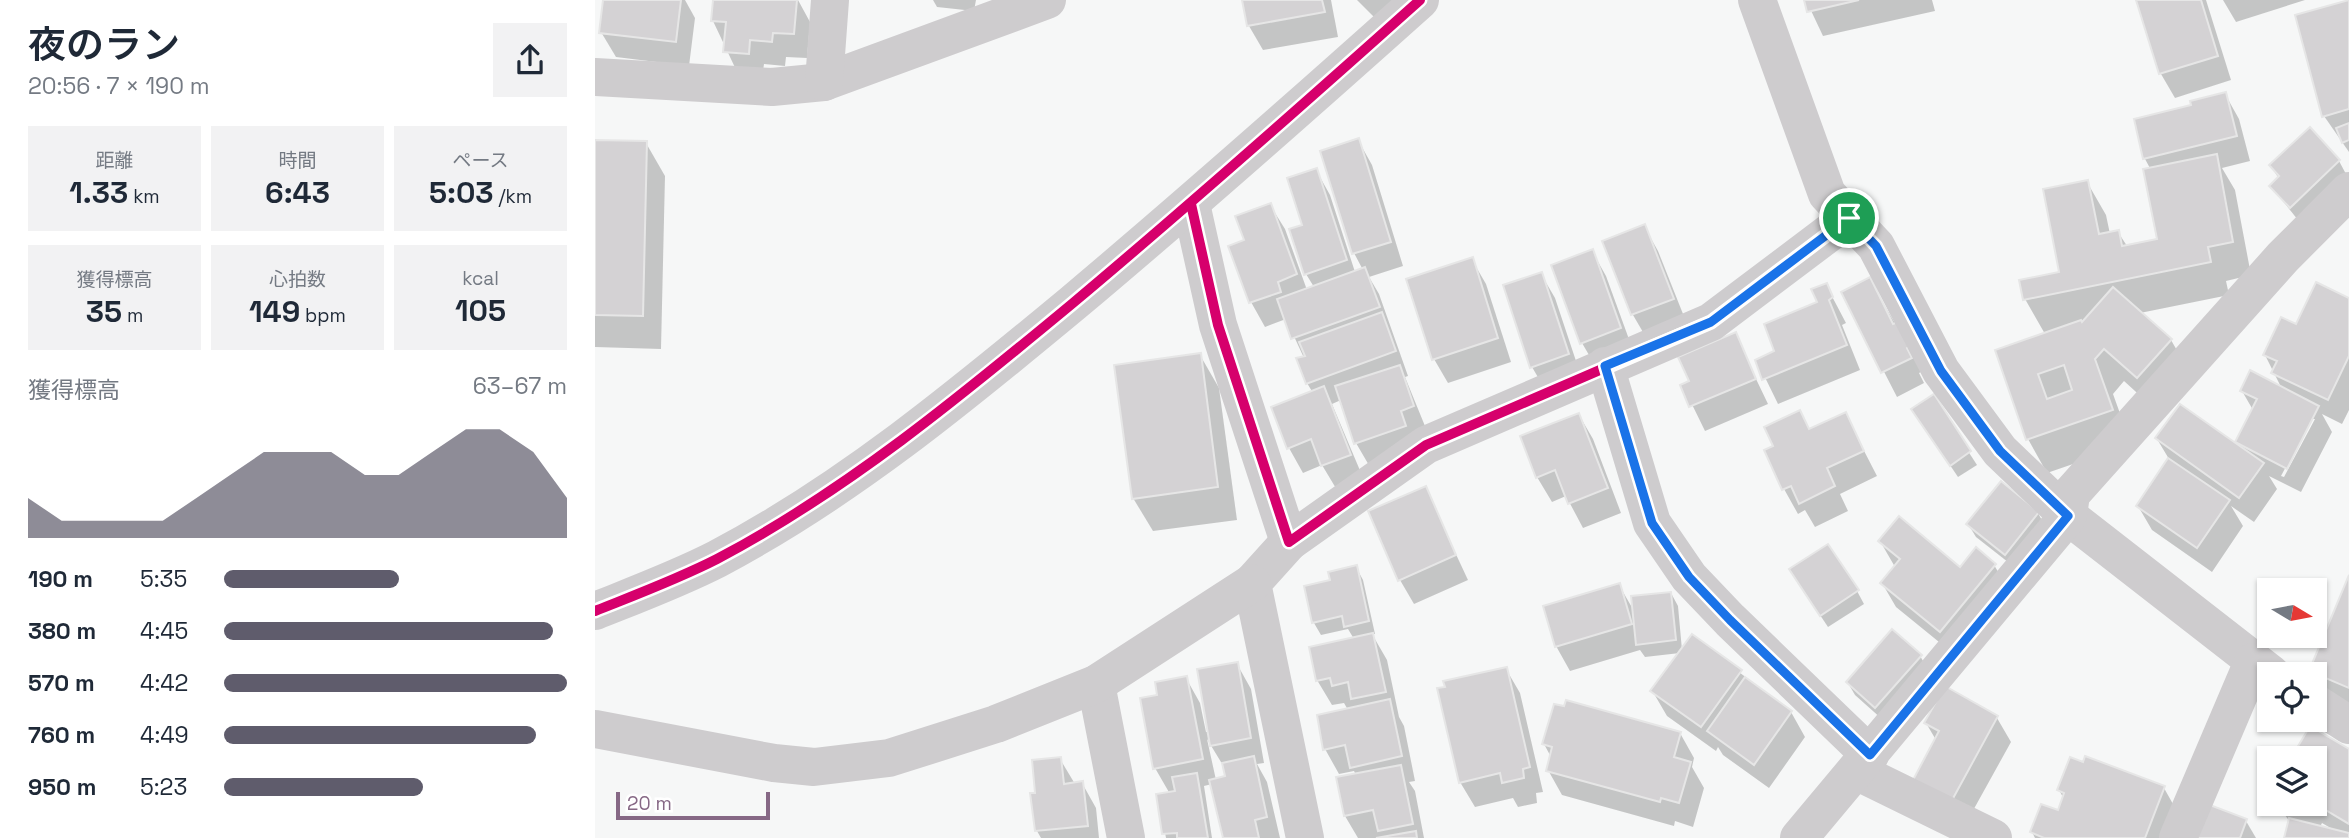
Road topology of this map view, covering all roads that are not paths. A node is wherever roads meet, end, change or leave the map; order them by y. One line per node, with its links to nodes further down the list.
1 (830, 0): 6 (street)
2 (1047, 0): 6 (street)
3 (1420, 0): 8 (street)
4 (1757, 0): 9 (street)
5 (595, 77): 6 (street)
6 (824, 82)
7 (2349, 191): 11 (street)
8 (1191, 204): 12 (street); 14 (street)
9 (1849, 218): 10 (street); 11 (street)
10 (1605, 366): 12 (street); 21 (street)
11 (2068, 516): 15 (street); 21 (street)
12 (1289, 542): 13 (street)
13 (1252, 583): 17 (street); 23 (street)
14 (595, 611)
15 (2257, 664)
16 (2257, 678): 26 (street)
17 (1096, 684): 20 (street); 22 (street)
18 (2327, 711): 19 (street)
19 (2349, 725)
20 (595, 729)
21 (1864, 763): 24 (street); 25 (street)
22 (1126, 838)
23 (1305, 838)
24 (1799, 838)
25 (1993, 838)
26 (2178, 838)

